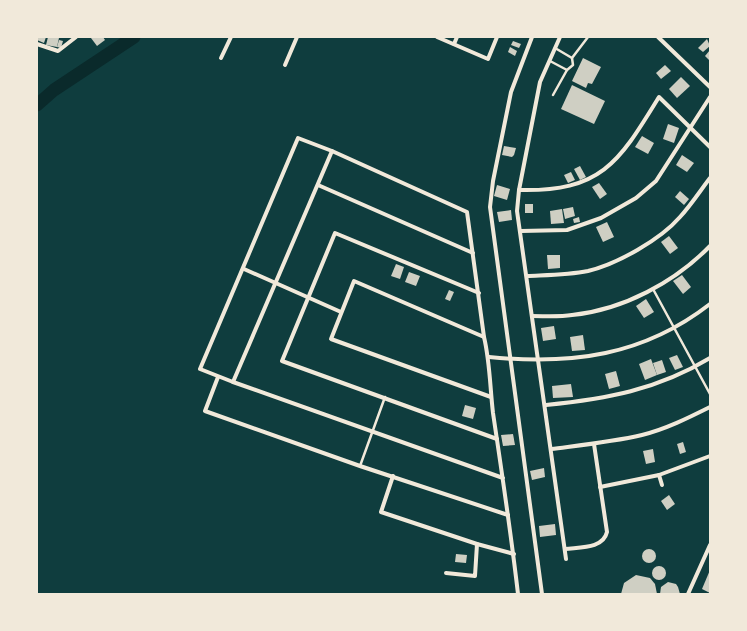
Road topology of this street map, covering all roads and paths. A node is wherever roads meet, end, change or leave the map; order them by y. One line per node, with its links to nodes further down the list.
1 (76, 37): 11 (street)
2 (231, 37): 14 (street)
3 (297, 37): 17 (street)
4 (437, 37): 12 (street)
5 (457, 37): 12 (street)
6 (497, 37): 12 (street)
7 (532, 37): 44 (street)
8 (560, 37): 13 (street)
9 (588, 37): 15 (lane)
10 (658, 37): 19 (street)
11 (37, 44)
12 (454, 44)
13 (555, 48): 15 (lane); 16 (street)
14 (222, 58)
15 (572, 58): 18 (lane)
16 (549, 61): 18 (lane); 27 (street)
17 (285, 65)
18 (567, 70): 20 (lane)
19 (710, 87)
20 (553, 95)
21 (710, 97): 22 (street)
22 (690, 127): 23 (street); 27 (street); 28 (street)
23 (710, 146)
24 (332, 152): 26 (street); 30 (street); 31 (street)
25 (710, 178): 32 (street)
26 (318, 185): 30 (street); 33 (street)
27 (519, 190): 28 (street)
28 (521, 231): 32 (street)
29 (710, 246): 34 (street)
30 (473, 253): 35 (street)
31 (244, 269): 33 (street); 47 (street)
32 (526, 276): 39 (street)
33 (276, 283): 36 (street); 48 (street)
34 (652, 288): 39 (street); 40 (lane)
35 (478, 294): 36 (street); 41 (street)
36 (308, 297): 38 (street); 50 (street)
37 (710, 304): 40 (street)
38 (341, 312): 41 (street); 51 (street)
39 (532, 316): 45 (street)
40 (674, 329): 45 (street); 46 (lane)
41 (484, 337): 42 (street)
42 (489, 357): 44 (street); 51 (street)
43 (710, 358): 46 (street)
44 (511, 359): 45 (street); 73 (street)
45 (539, 361): 52 (street)
46 (695, 367): 49 (lane); 52 (street)
47 (218, 377): 48 (street); 59 (street)
48 (233, 382): 54 (street)
49 (710, 394)
50 (385, 397): 54 (lane); 55 (street)
51 (491, 397): 55 (street)
52 (546, 406): 57 (street)
53 (710, 407): 56 (street)
54 (372, 431): 59 (lane); 62 (street)
55 (497, 439): 62 (street)
56 (594, 444): 57 (street); 64 (street)
57 (551, 449): 68 (street)
58 (710, 456): 60 (street)
59 (360, 466): 61 (street)
60 (659, 475): 63 (street); 64 (street)
61 (393, 476): 65 (street); 66 (street)
62 (503, 478): 65 (street)
63 (662, 485)
64 (600, 487): 68 (street)
65 (508, 515): 69 (street)
66 (477, 544): 69 (street); 71 (street)
67 (710, 545): 74 (street)
68 (565, 549): 70 (street)
69 (514, 554): 72 (street)
70 (566, 560)
71 (446, 572)
72 (518, 594)
73 (542, 594)
74 (688, 594)

